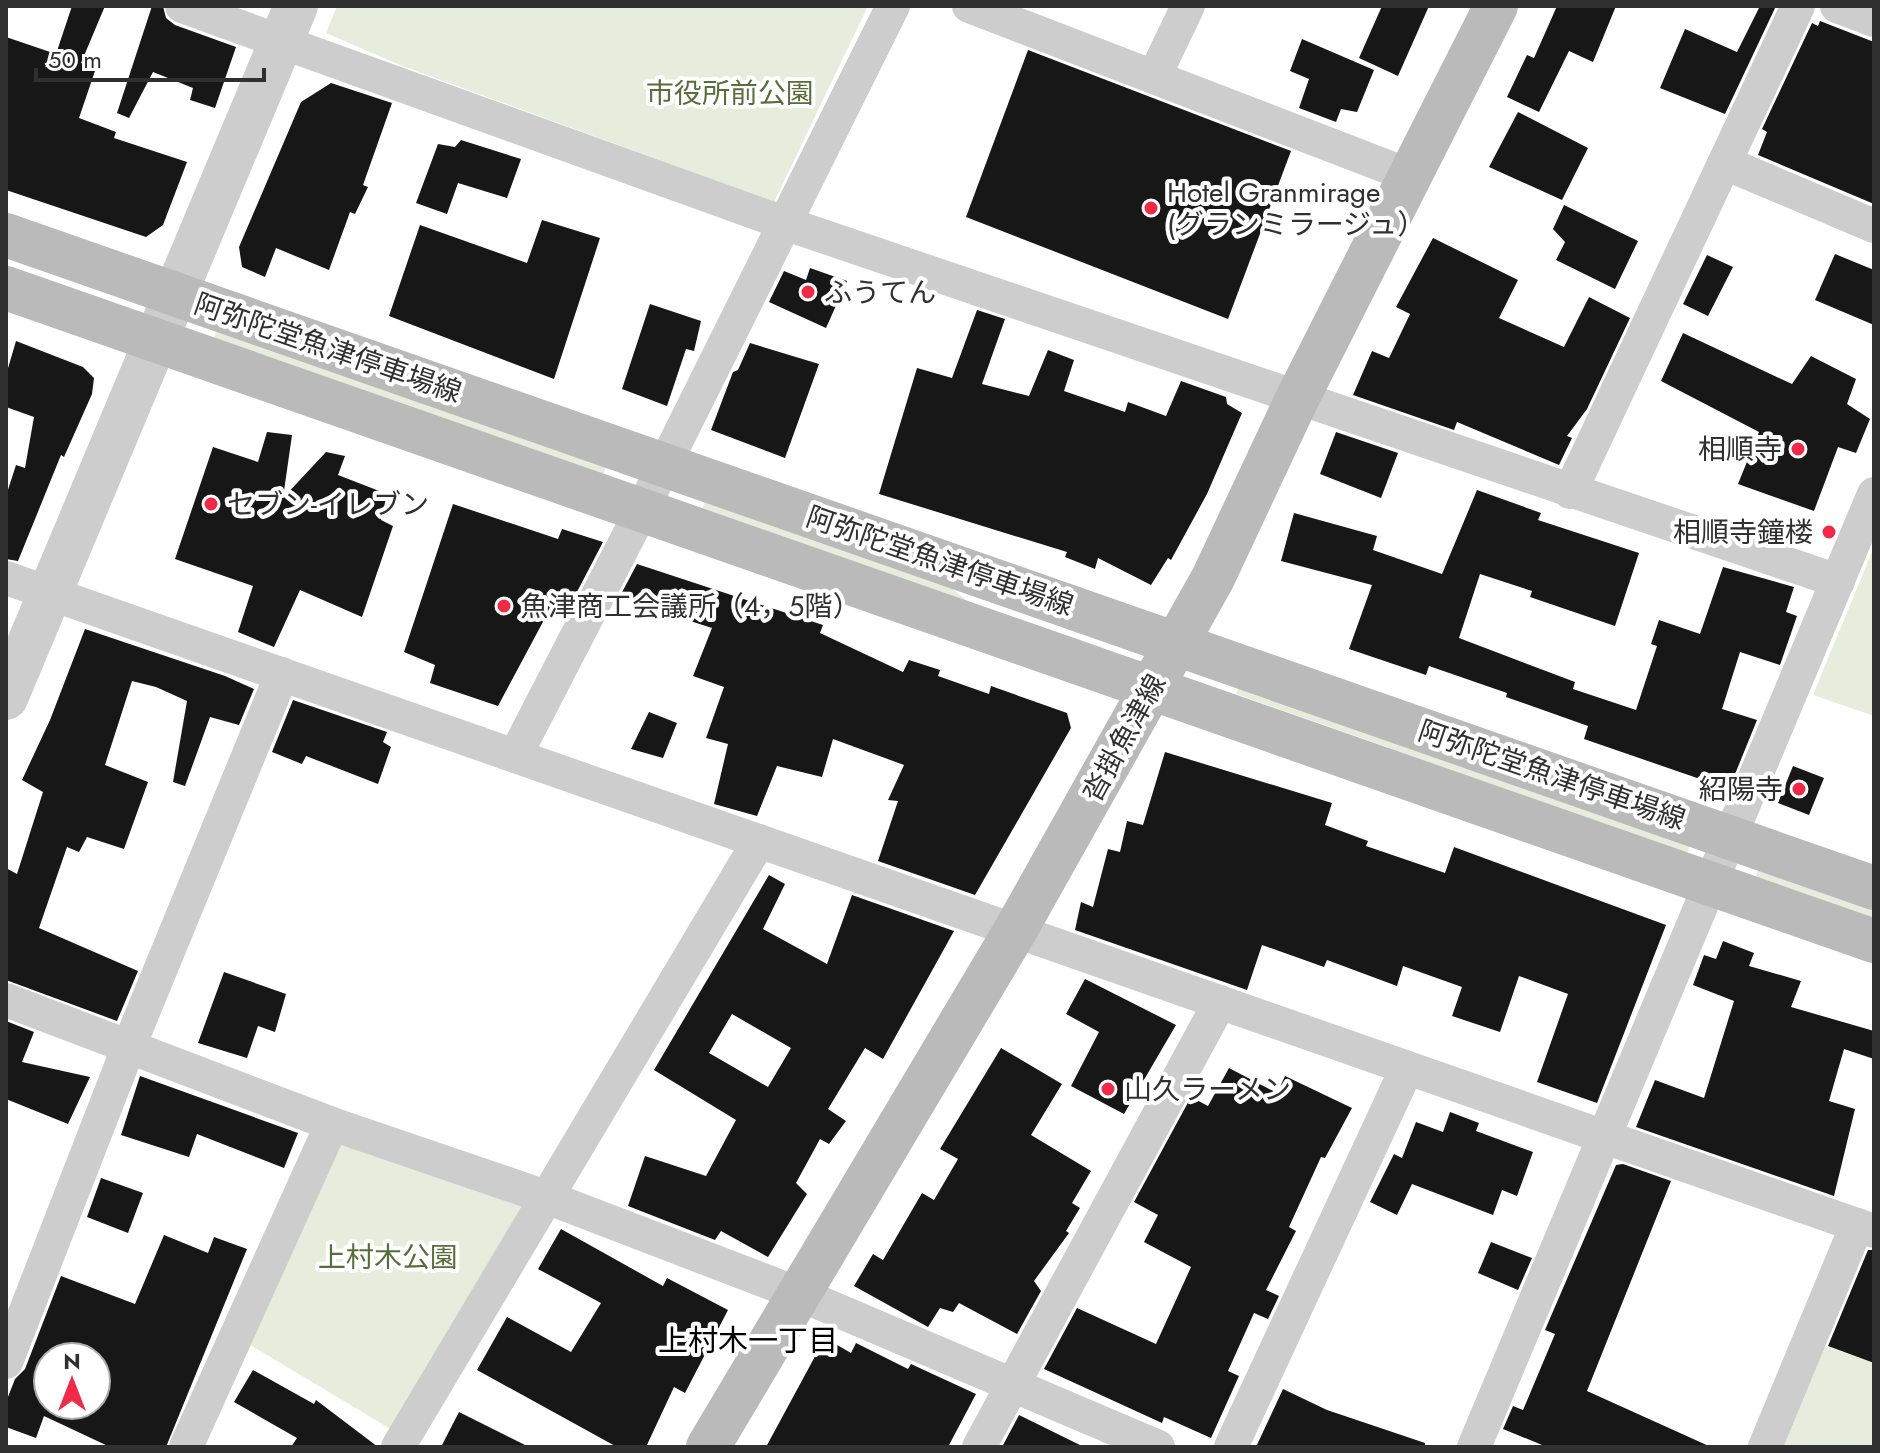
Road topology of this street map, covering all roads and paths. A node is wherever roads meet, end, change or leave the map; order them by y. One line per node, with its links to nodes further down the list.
1 (182, 6): 9 (street)
2 (893, 6): 13 (street)
3 (969, 6): 10 (street)
4 (1188, 6): 10 (street)
5 (1496, 6): 12 (main road, 沓掛魚津線)
6 (1798, 6): 11 (street)
7 (1837, 6): 8 (street)
8 (1874, 20)
9 (288, 24): 13 (street); 17 (street)
10 (1154, 77): 12 (street)
11 (1725, 163): 14 (street); 21 (street)
12 (1411, 176): 19 (main road, 沓掛魚津線)
13 (784, 223): 19 (street); 20 (street)
14 (1874, 226)
15 (6, 235): 17 (main road, 阿弥陀堂魚津停車場線)
16 (6, 288): 18 (main road, 阿弥陀堂魚津停車場線)
17 (177, 296): 18 (street); 20 (main road, 阿弥陀堂魚津停車場線)
18 (156, 342): 23 (main road, 阿弥陀堂魚津停車場線); 26 (street)
19 (1297, 399): 21 (street); 27 (main road, 沓掛魚津線)
20 (665, 465): 23 (street); 27 (main road, 阿弥陀堂魚津停車場線)
21 (1570, 492): 25 (street)
22 (1872, 505): 25 (street)
23 (642, 510): 29 (main road, 阿弥陀堂魚津停車場線); 31 (street)
24 (6, 578): 26 (street)
25 (1838, 581): 32 (street)
26 (49, 593): 28 (street); 30 (street)
27 (1177, 643): 29 (main road, 沓掛魚津線); 32 (main road, 阿弥陀堂魚津停車場線)
28 (282, 674): 31 (street); 40 (street)
29 (1153, 687): 34 (main road, 阿弥陀堂魚津停車場線); 36 (main road, 沓掛魚津線)
30 (6, 698)
31 (515, 756): 33 (street)
32 (1730, 837): 34 (street); 35 (main road, 阿弥陀堂魚津停車場線)
33 (759, 841): 36 (street); 44 (street)
34 (1710, 884): 37 (main road, 阿弥陀堂魚津停車場線); 43 (street)
35 (1874, 888)
36 (1015, 931): 39 (street); 46 (main road, 沓掛魚津線)
37 (1874, 941)
38 (6, 1000): 40 (street)
39 (1220, 1002): 41 (street); 48 (street)
40 (129, 1046): 42 (street); 47 (street)
41 (1407, 1068): 43 (street); 54 (street)
42 (332, 1124): 44 (street); 49 (street)
43 (1604, 1137): 45 (street); 55 (street)
44 (546, 1197): 46 (street); 50 (street)
45 (1866, 1228): 56 (street)
46 (799, 1294): 48 (street); 51 (main road, 沓掛魚津線)
47 (6, 1362)
48 (1013, 1384): 52 (street); 53 (street)
49 (186, 1447)
50 (398, 1447)
51 (708, 1447)
52 (979, 1447)
53 (1158, 1447)
54 (1231, 1447)
55 (1474, 1447)
56 (1765, 1447)

